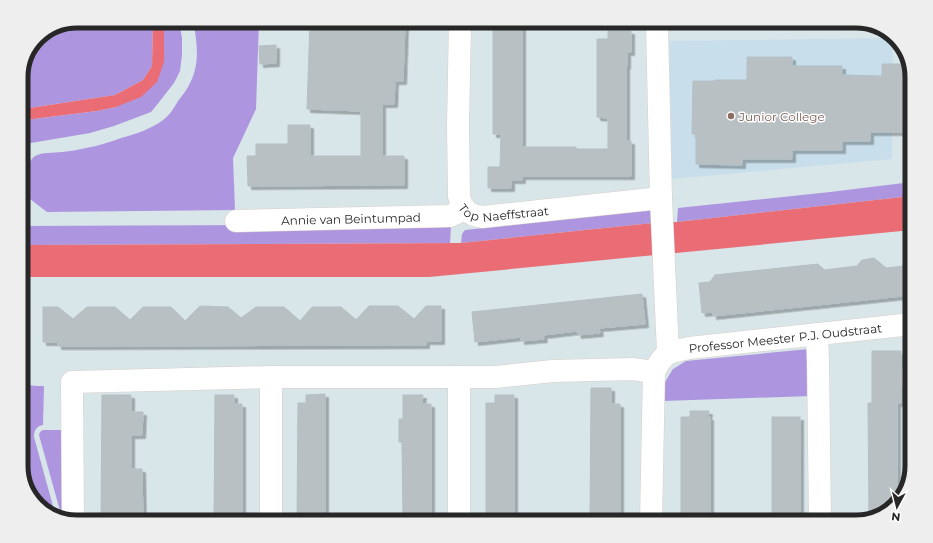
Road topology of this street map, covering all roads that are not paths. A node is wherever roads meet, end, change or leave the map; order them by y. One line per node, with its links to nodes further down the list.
1 (460, 28): 4 (street, Top Naeffstraat)
2 (657, 28): 3 (street)
3 (660, 198): 4 (street, Top Naeffstraat); 8 (street)
4 (465, 209): 5 (street, Annie van Beintumpad)
5 (236, 221)
6 (905, 325): 7 (street, Professor Meester P.J. Oudstraat)
7 (817, 334): 8 (street, Professor Meester P.J. Oudstraat); 15 (street)
8 (661, 361): 10 (street, Professor Meester P.J. Oudstraat); 14 (street)
9 (271, 377): 10 (street, Professor Meester P.J. Oudstraat); 11 (street, Professor Meester P.J. Oudstraat); 12 (street)
10 (459, 377): 13 (street)
11 (73, 515)
12 (271, 515)
13 (459, 515)
14 (650, 515)
15 (820, 515)

